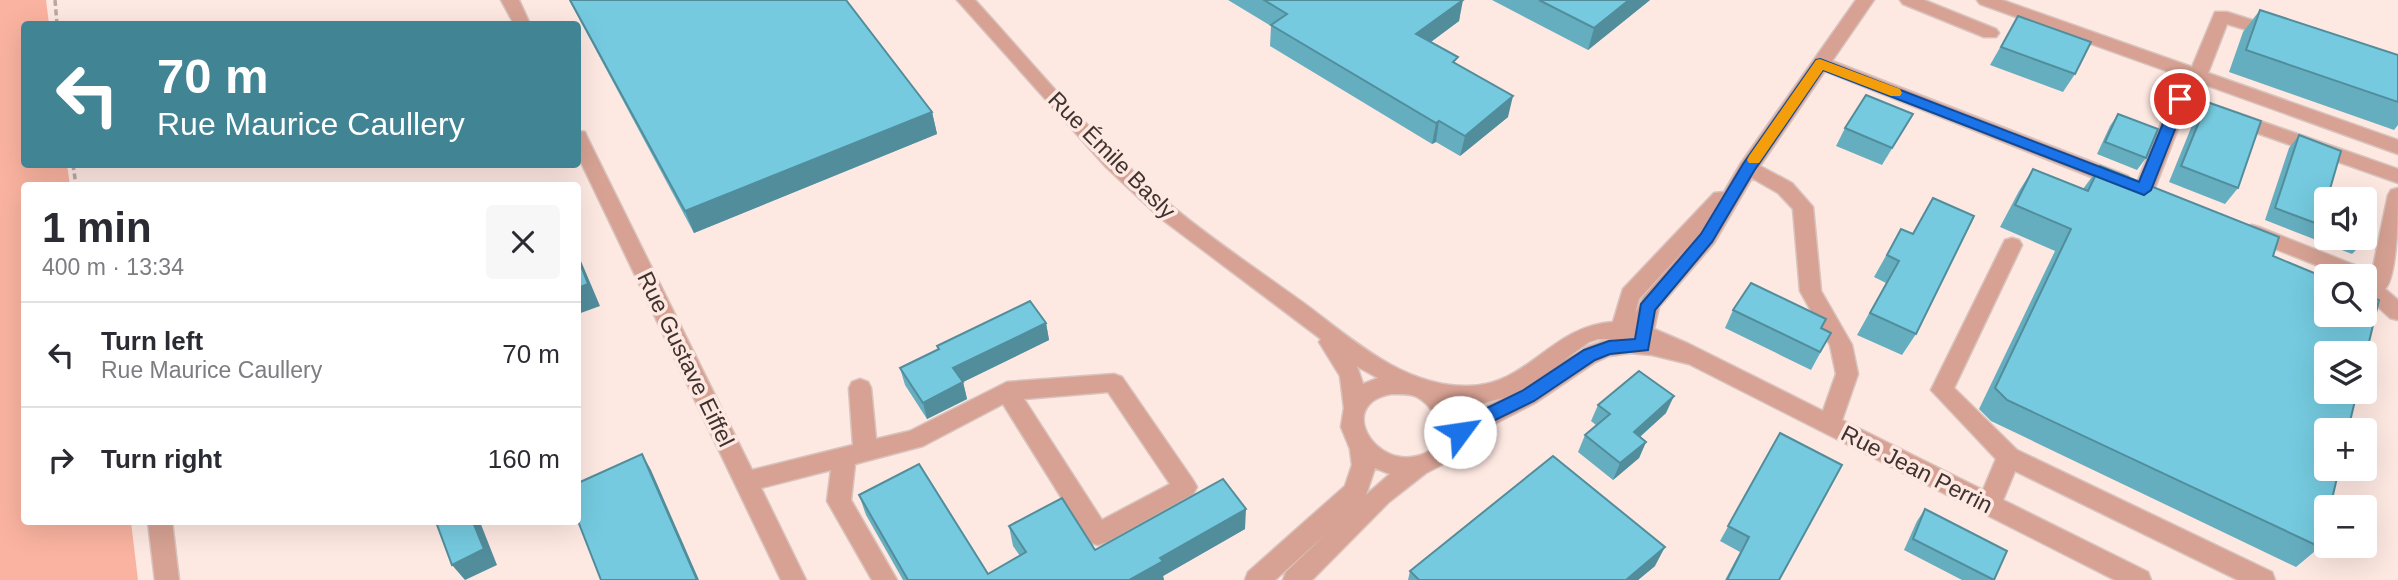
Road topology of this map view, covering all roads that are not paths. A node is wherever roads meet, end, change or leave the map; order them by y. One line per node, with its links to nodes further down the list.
1 (510, 0): 6 (street)
2 (965, 0): 22 (street, Rue Émile Basly)
3 (1865, 0): 9 (street)
4 (1909, 0): 7 (street)
5 (1986, 0): 10 (street)
6 (520, 21)
7 (1990, 33)
8 (2297, 41): 10 (street)
9 (1820, 64): 13 (street); 14 (street)
10 (2198, 76): 12 (street)
11 (581, 143): 34 (street, Rue Gustave Eiffel)
12 (2398, 147)
13 (1748, 168): 23 (street); 28 (street)
14 (2398, 176)
15 (2398, 195): 19 (street)
16 (2233, 225): 18 (street)
17 (2012, 244): 32 (street)
18 (2330, 264)
19 (2377, 282)
20 (2377, 295): 21 (street)
21 (2398, 312)
22 (1308, 316): 25 (street, Rue Émile Basly); 27 (street, Rue Émile Basly)
23 (1632, 339): 25 (street); 28 (street, Rue Jean Perrin); 29 (street)
24 (860, 388): 31 (street)
25 (1418, 388): 27 (street); 29 (street)
26 (1007, 391): 26 (street); 31 (street)
27 (1355, 409): 30 (street)
28 (1829, 425): 35 (street, Rue Jean Perrin)
29 (1449, 443): 33 (street)
30 (1361, 445): 33 (street); 40 (street)
31 (854, 455): 34 (street); 39 (street)
32 (2009, 457): 35 (street); 43 (street)
33 (1419, 465): 41 (street)
34 (746, 482): 38 (street, Rue Gustave Eiffel)
35 (1989, 505): 42 (street, Rue Jean Perrin)
36 (160, 525): 37 (street)
37 (167, 580)
38 (794, 580)
39 (886, 580)
40 (1257, 580)
41 (1295, 580)
42 (2139, 580)
43 (2263, 580)

